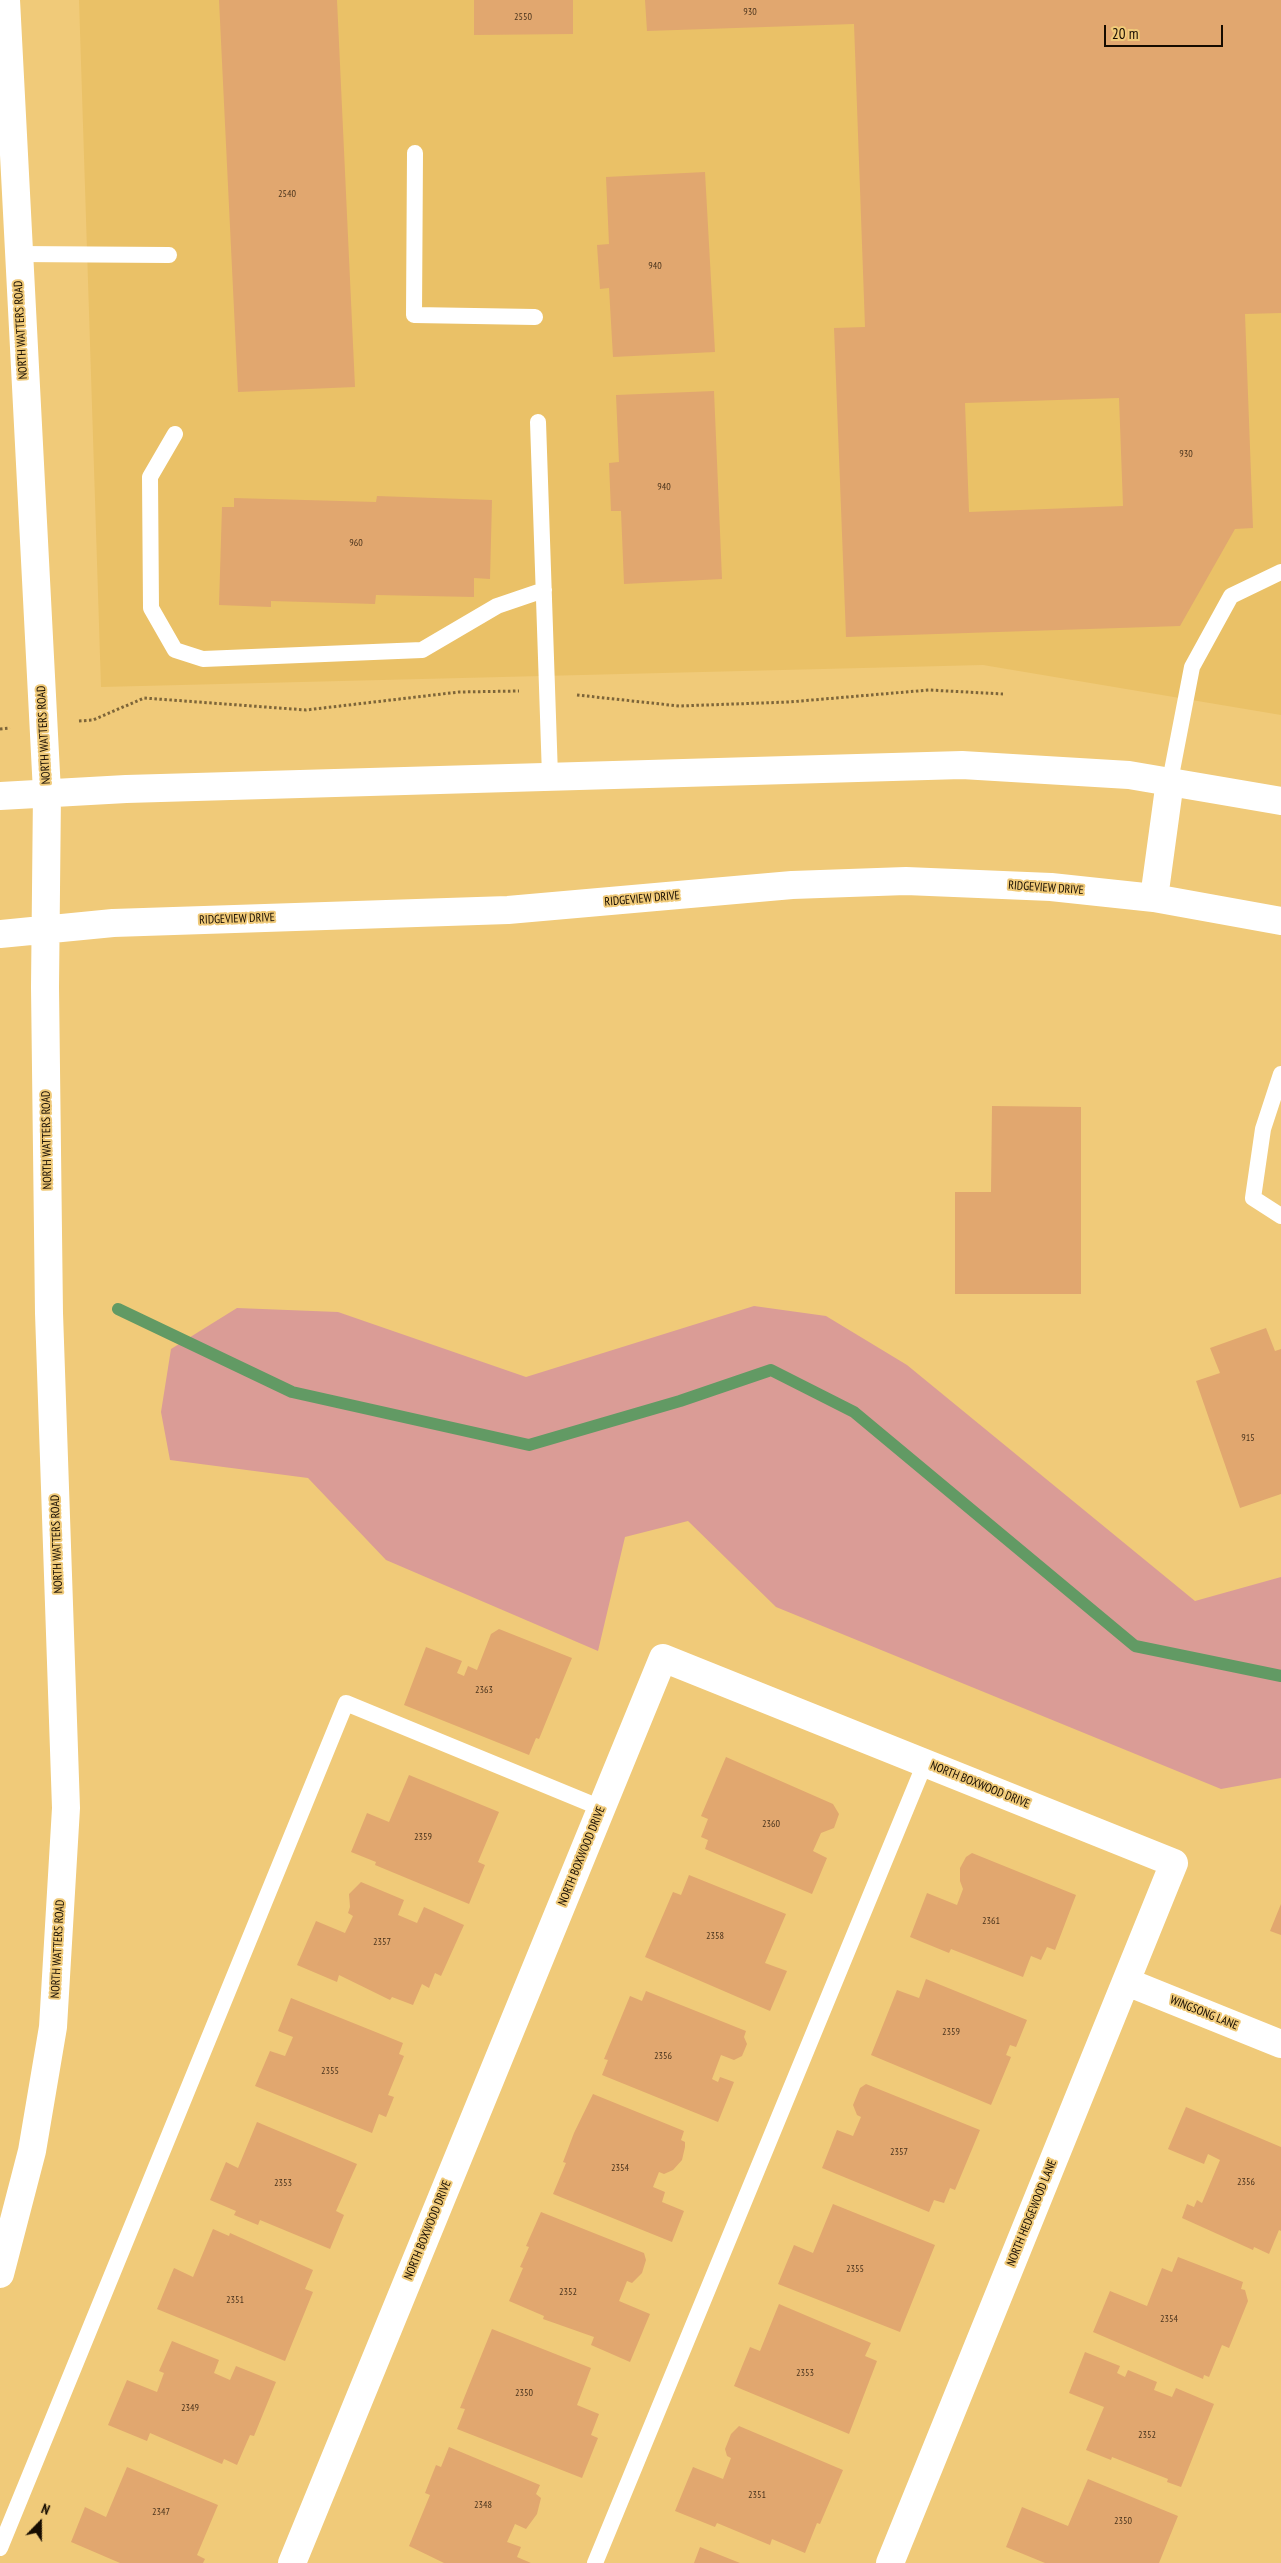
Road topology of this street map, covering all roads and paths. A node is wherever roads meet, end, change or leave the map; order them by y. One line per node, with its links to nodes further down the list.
1 (6, 0): 3 (main road, NORTH WATTERS ROAD)
2 (415, 152): 5 (lane)
3 (17, 254): 4 (lane); 12 (main road, NORTH WATTERS ROAD)
4 (169, 255)
5 (535, 317)
6 (538, 422): 9 (lane)
7 (175, 434): 9 (lane)
8 (1281, 572): 11 (lane)
9 (544, 590): 10 (lane)
10 (550, 776): 11 (main road); 12 (main road)
11 (1170, 781): 14 (main road); 15 (main road)
12 (47, 792): 13 (main road); 17 (main road, NORTH WATTERS ROAD)
13 (0, 796)
14 (1281, 801)
15 (1154, 898): 16 (main road, RIDGEVIEW DRIVE); 17 (main road, RIDGEVIEW DRIVE)
16 (1281, 921)
17 (46, 928): 18 (main road, RIDGEVIEW DRIVE); 26 (main road, NORTH WATTERS ROAD)
18 (0, 934)
19 (1281, 1074): 20 (lane)
20 (1281, 1216)
21 (925, 1763): 22 (main road, NORTH BOXWOOD DRIVE); 23 (main road, NORTH BOXWOOD DRIVE); 29 (lane)
22 (601, 1808): 27 (lane); 28 (main road, NORTH BOXWOOD DRIVE)
23 (1174, 1863): 24 (main road, NORTH HEDGEWOOD LANE)
24 (1127, 1982): 25 (main road, WINGSONG LANE); 30 (main road, NORTH HEDGEWOOD LANE)
25 (1281, 2044)
26 (0, 2274)
27 (0, 2548)
28 (292, 2563)
29 (595, 2563)
30 (890, 2563)

